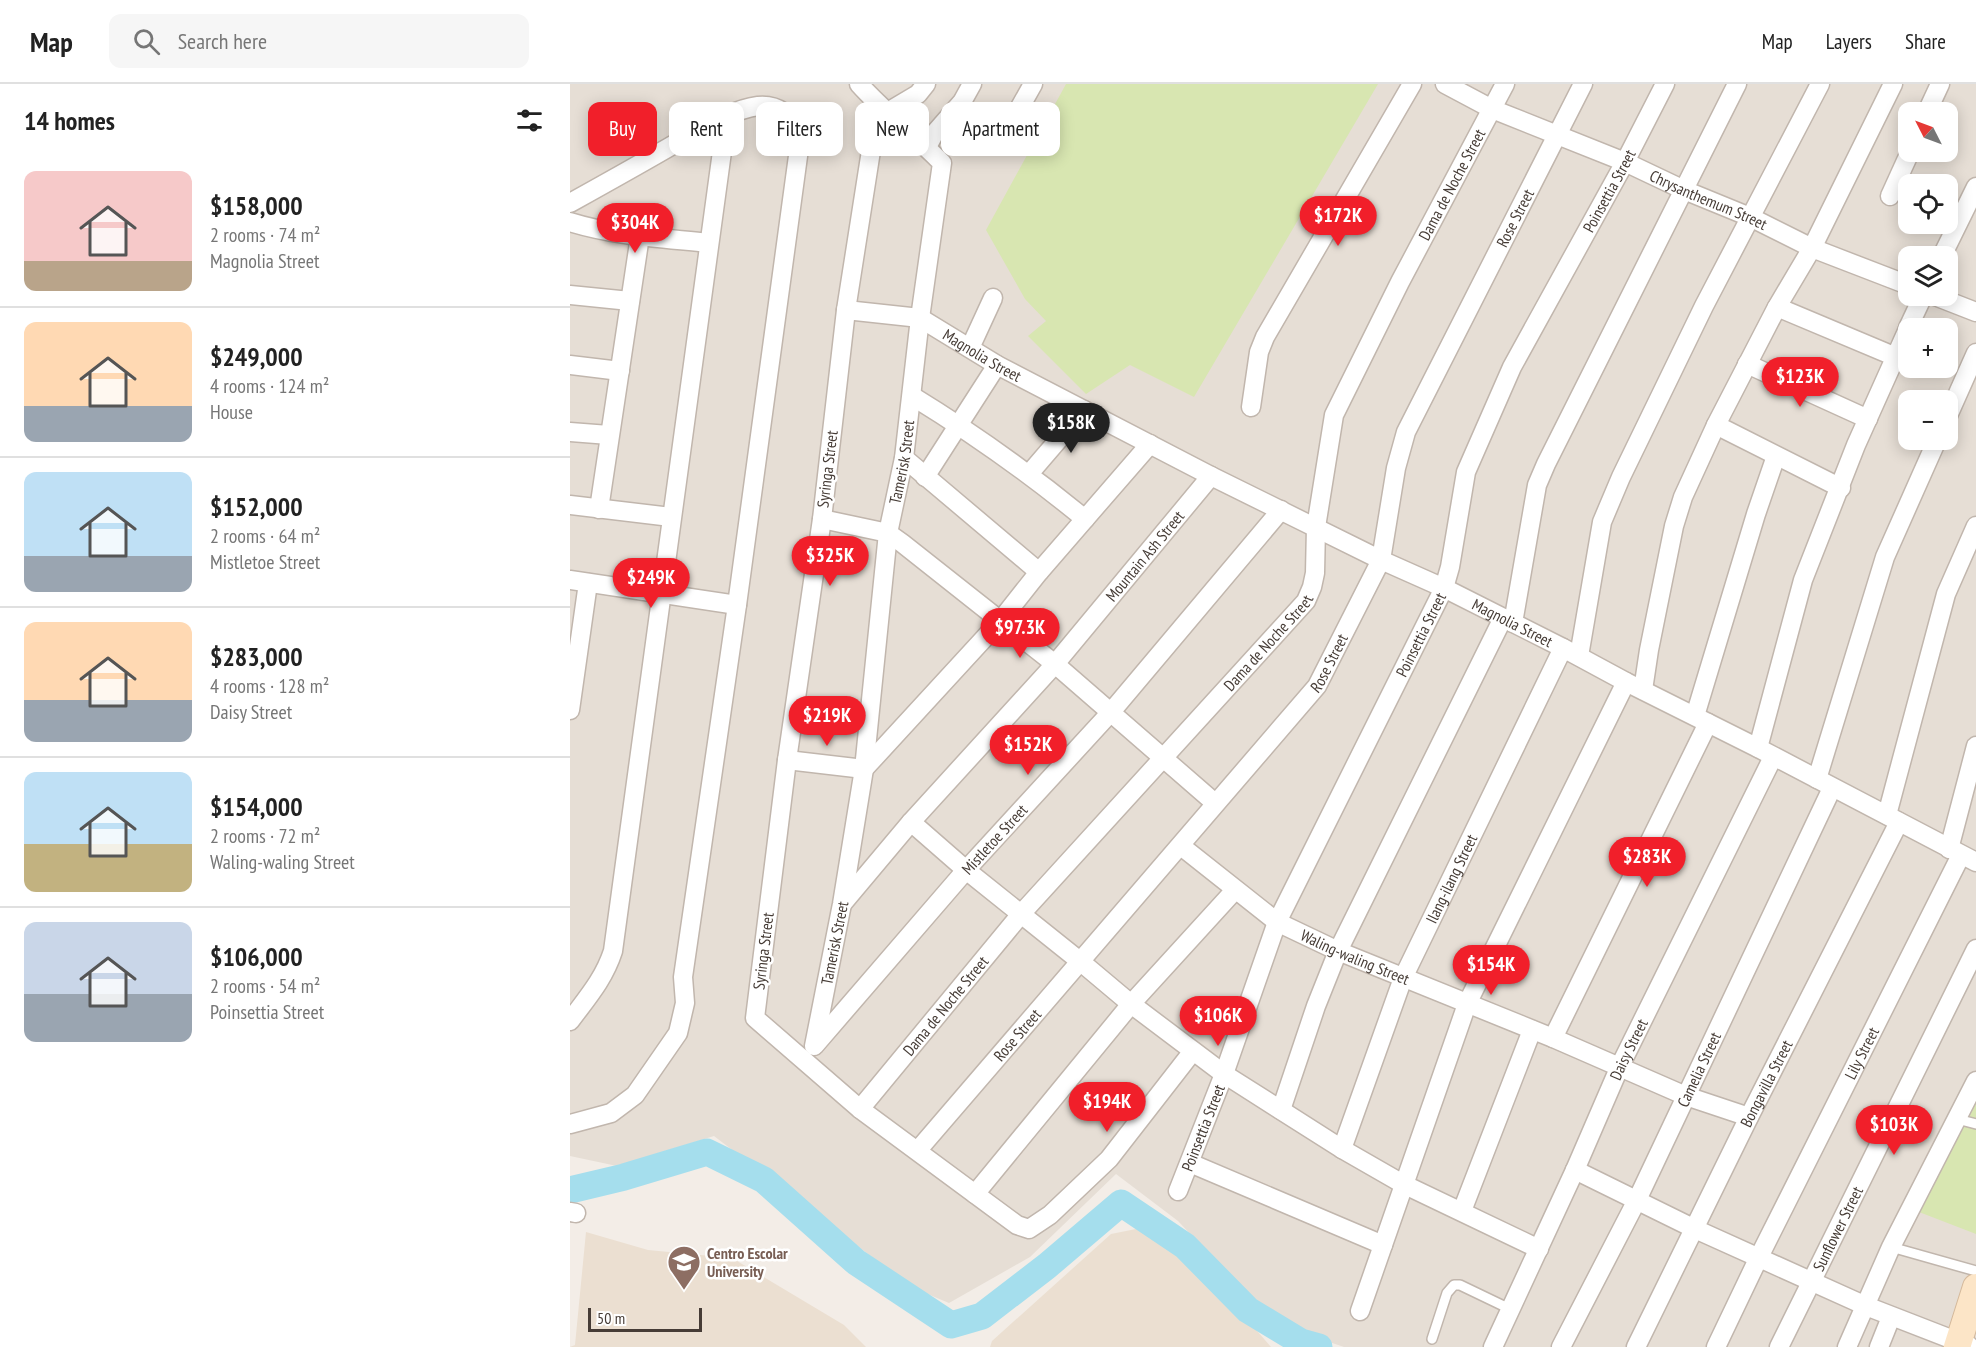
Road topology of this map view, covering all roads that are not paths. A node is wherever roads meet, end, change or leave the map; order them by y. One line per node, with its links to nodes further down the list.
1 (859, 84): 14 (street)
2 (926, 84): 15 (street)
3 (972, 84): 21 (street)
4 (1033, 84): 16 (street)
5 (1412, 84): 57 (street)
6 (1445, 84): 18 (street, Chrysanthemum Street)
7 (1505, 84): 18 (street, Dama de Noche Street)
8 (1583, 84): 20 (street, Rose Street)
9 (1665, 84): 26 (street, Poinsettia Street)
10 (1737, 84): 29 (street)
11 (1820, 84): 32 (street, Ilang-ilang Street)
12 (1893, 84): 37 (street)
13 (1940, 84): 17 (street)
14 (875, 102)
15 (900, 102)
16 (1023, 102)
17 (1932, 102)
18 (1492, 109): 20 (street, Chrysanthemum Street); 79 (street, Dama de Noche Street)
19 (744, 110): 86 (street)
20 (1557, 136): 26 (street, Chrysanthemum Street); 81 (street, Rose Street)
21 (929, 143)
22 (669, 148): 31 (street)
23 (929, 149): 46 (street, Tamerisk Street)
24 (721, 156): 35 (street)
25 (874, 156): 44 (street, Syringa Street)
26 (1625, 162): 29 (street, Chrysanthemum Street); 84 (street, Poinsettia Street)
27 (1905, 162): 30 (street)
28 (1976, 187): 36 (street)
29 (1684, 190): 32 (street, Chrysanthemum Street); 88 (street)
30 (1890, 196)
31 (570, 203)
32 (1750, 217): 37 (street, Chrysanthemum Street); 89 (street, Ilang-ilang Street)
33 (570, 222): 34 (street)
34 (640, 236): 35 (street); 41 (street)
35 (709, 243): 75 (street)
36 (1947, 246)
37 (1812, 248): 38 (street, Chrysanthemum Street); 43 (street)
38 (1898, 281)
39 (570, 295): 41 (street)
40 (993, 298): 47 (street)
41 (630, 301): 54 (street)
42 (1958, 305): 45 (street)
43 (1778, 307): 50 (street); 51 (street)
44 (846, 309): 46 (street); 76 (street, Syringa Street)
45 (1976, 312)
46 (920, 318): 47 (street, Magnolia Street); 56 (street, Tamerisk Street)
47 (970, 348): 53 (street, Magnolia Street)
48 (1898, 352): 50 (street, Daisy Street)
49 (1976, 353): 55 (street)
50 (1896, 357): 59 (street, Daisy Street)
51 (1747, 364): 59 (street); 61 (street)
52 (570, 365): 54 (street)
53 (998, 365): 58 (street, Magnolia Street); 60 (street)
54 (620, 371): 63 (street)
55 (1958, 393)
56 (912, 396): 60 (street); 67 (street, Tamerisk Street)
57 (1251, 407)
58 (1084, 410): 64 (street, Magnolia Street); 68 (street)
59 (1868, 419): 71 (street, Daisy Street)
60 (958, 424): 68 (street); 70 (street)
61 (1716, 425): 66 (street); 92 (street)
62 (570, 432): 63 (street)
63 (609, 435): 73 (street)
64 (1150, 444): 69 (street, Magnolia Street); 77 (street)
65 (1933, 450): 101 (street, Camelia Street)
66 (1776, 456): 71 (street); 95 (street)
67 (904, 458): 70 (street); 80 (street, Tamerisk Street)
68 (1029, 474): 77 (street)
69 (1211, 476): 74 (street, Magnolia Street); 90 (street, Mountain Ash Street)
70 (925, 477): 82 (street)
71 (1841, 488): 97 (street, Daisy Street)
72 (570, 505): 73 (street)
73 (599, 509): 75 (street)
74 (1281, 510): 79 (street, Magnolia Street); 94 (street, Mistletoe Street)
75 (671, 517): 85 (street)
76 (822, 519): 80 (street); 99 (street, Syringa Street)
77 (1085, 519): 82 (street)
78 (1976, 526): 103 (street, Bongavilla Street)
79 (1316, 527): 81 (street, Magnolia Street); 98 (street, Dama de Noche Street)
80 (888, 533): 87 (street); 100 (street, Tamerisk Street)
81 (1382, 561): 84 (street, Magnolia Street); 102 (street, Rose Street)
82 (1039, 572): 87 (street)
83 (579, 581): 85 (street); 93 (street)
84 (1443, 588): 88 (street, Magnolia Street); 111 (street, Poinsettia Street)
85 (660, 592): 86 (street); 118 (street)
86 (737, 605): 132 (street)
87 (1001, 620): 90 (street); 100 (street)
88 (1508, 621): 89 (street, Magnolia Street); 113 (street)
89 (1571, 652): 91 (street, Magnolia Street); 115 (street, Ilang-ilang Street)
90 (1055, 664): 94 (street); 104 (street, Mountain Ash Street)
91 (1626, 682): 92 (street, Magnolia Street); 117 (street)
92 (1643, 690): 95 (street, Magnolia Street)
93 (571, 702)
94 (1111, 712): 98 (street); 107 (street, Mistletoe Street)
95 (1701, 720): 97 (street, Magnolia Street); 120 (street)
96 (1976, 746): 106 (street, Lily Street)
97 (1766, 753): 101 (street, Magnolia Street); 124 (street, Daisy Street)
98 (1164, 758): 102 (street); 110 (street, Dama de Noche Street)
99 (787, 760): 100 (street); 123 (street, Syringa Street)
100 (864, 769): 109 (street, Tamerisk Street)
101 (1824, 784): 103 (street, Magnolia Street); 127 (street, Camelia Street)
102 (1215, 803): 105 (street, Rose Street)
103 (1893, 819): 106 (street, Magnolia Street); 130 (street, Bongavilla Street)
104 (911, 822): 107 (street); 109 (street, Mountain Ash Street)
105 (1181, 846): 108 (street, Waling-waling Street); 114 (street, Rose Street)
106 (1962, 855): 147 (street, Lily Street)
107 (966, 870): 110 (street); 121 (street, Mistletoe Street)
108 (1235, 890): 111 (street, Waling-waling Street); 116 (street)
109 (842, 904): 121 (street, Tamerisk Street)
110 (1020, 914): 114 (street); 128 (street, Dama de Noche Street)
111 (1277, 922): 113 (street, Waling-waling Street); 125 (street, Poinsettia Street)
112 (1976, 948): 149 (street, Sunflower Street)
113 (1338, 951): 115 (street, Waling-waling Street); 129 (street)
114 (1081, 962): 116 (street); 135 (street, Rose Street)
115 (1403, 978): 117 (street, Waling-waling Street); 134 (street, Ilang-ilang Street)
116 (1131, 1004): 122 (street); 140 (street)
117 (1467, 1004): 119 (street, Waling-waling Street); 138 (street)
118 (570, 1021)
119 (1532, 1030): 120 (street, Waling-waling Street); 142 (street)
120 (1553, 1038): 124 (street, Waling-waling Street)
121 (814, 1046): 123 (street, Mistletoe Street)
122 (1193, 1051): 125 (street); 140 (street)
123 (804, 1062): 128 (street)
124 (1620, 1066): 127 (street, Waling-waling Street); 137 (street, Daisy Street)
125 (1224, 1074): 129 (street); 136 (street, Poinsettia Street)
126 (1976, 1081): 131 (street)
127 (1686, 1096): 130 (street, Waling-waling Street); 141 (street, Camelia Street)
128 (860, 1109): 135 (street)
129 (1281, 1110): 134 (street)
130 (1749, 1117): 143 (street, Bongavilla Street)
131 (1957, 1119): 133 (lane); 145 (street)
132 (570, 1124)
133 (1976, 1124)
134 (1342, 1149): 138 (street)
135 (918, 1150): 140 (street)
136 (1190, 1163): 139 (street, Poinsettia Street); 144 (street)
137 (1575, 1170): 141 (street); 146 (street, Daisy Street)
138 (1403, 1185): 142 (street); 144 (street)
139 (1178, 1191)
140 (975, 1194)
141 (1637, 1200): 143 (street); 158 (street, Camelia Street)
142 (1462, 1211): 146 (street)
143 (1695, 1229): 147 (street); 159 (street, Bongavilla Street)
144 (1383, 1245): 153 (street)
145 (1891, 1247): 148 (lane); 151 (street)
146 (1539, 1249): 152 (street, Daisy Street)
147 (1759, 1257): 149 (street); 160 (street, Lily Street)
148 (1976, 1271)
149 (1812, 1281): 151 (street); 161 (street, Sunflower Street)
150 (1976, 1287): 156 (main road)
151 (1866, 1306): 154 (street); 162 (street)
152 (1510, 1309): 155 (lane); 157 (street, Daisy Street)
153 (1360, 1311)
154 (1891, 1317): 156 (street); 163 (street)
155 (1432, 1339)
156 (1962, 1346)
157 (1493, 1347)
158 (1561, 1347)
159 (1636, 1347)
160 (1716, 1347)
161 (1779, 1347)
162 (1847, 1347)
163 (1879, 1347)

